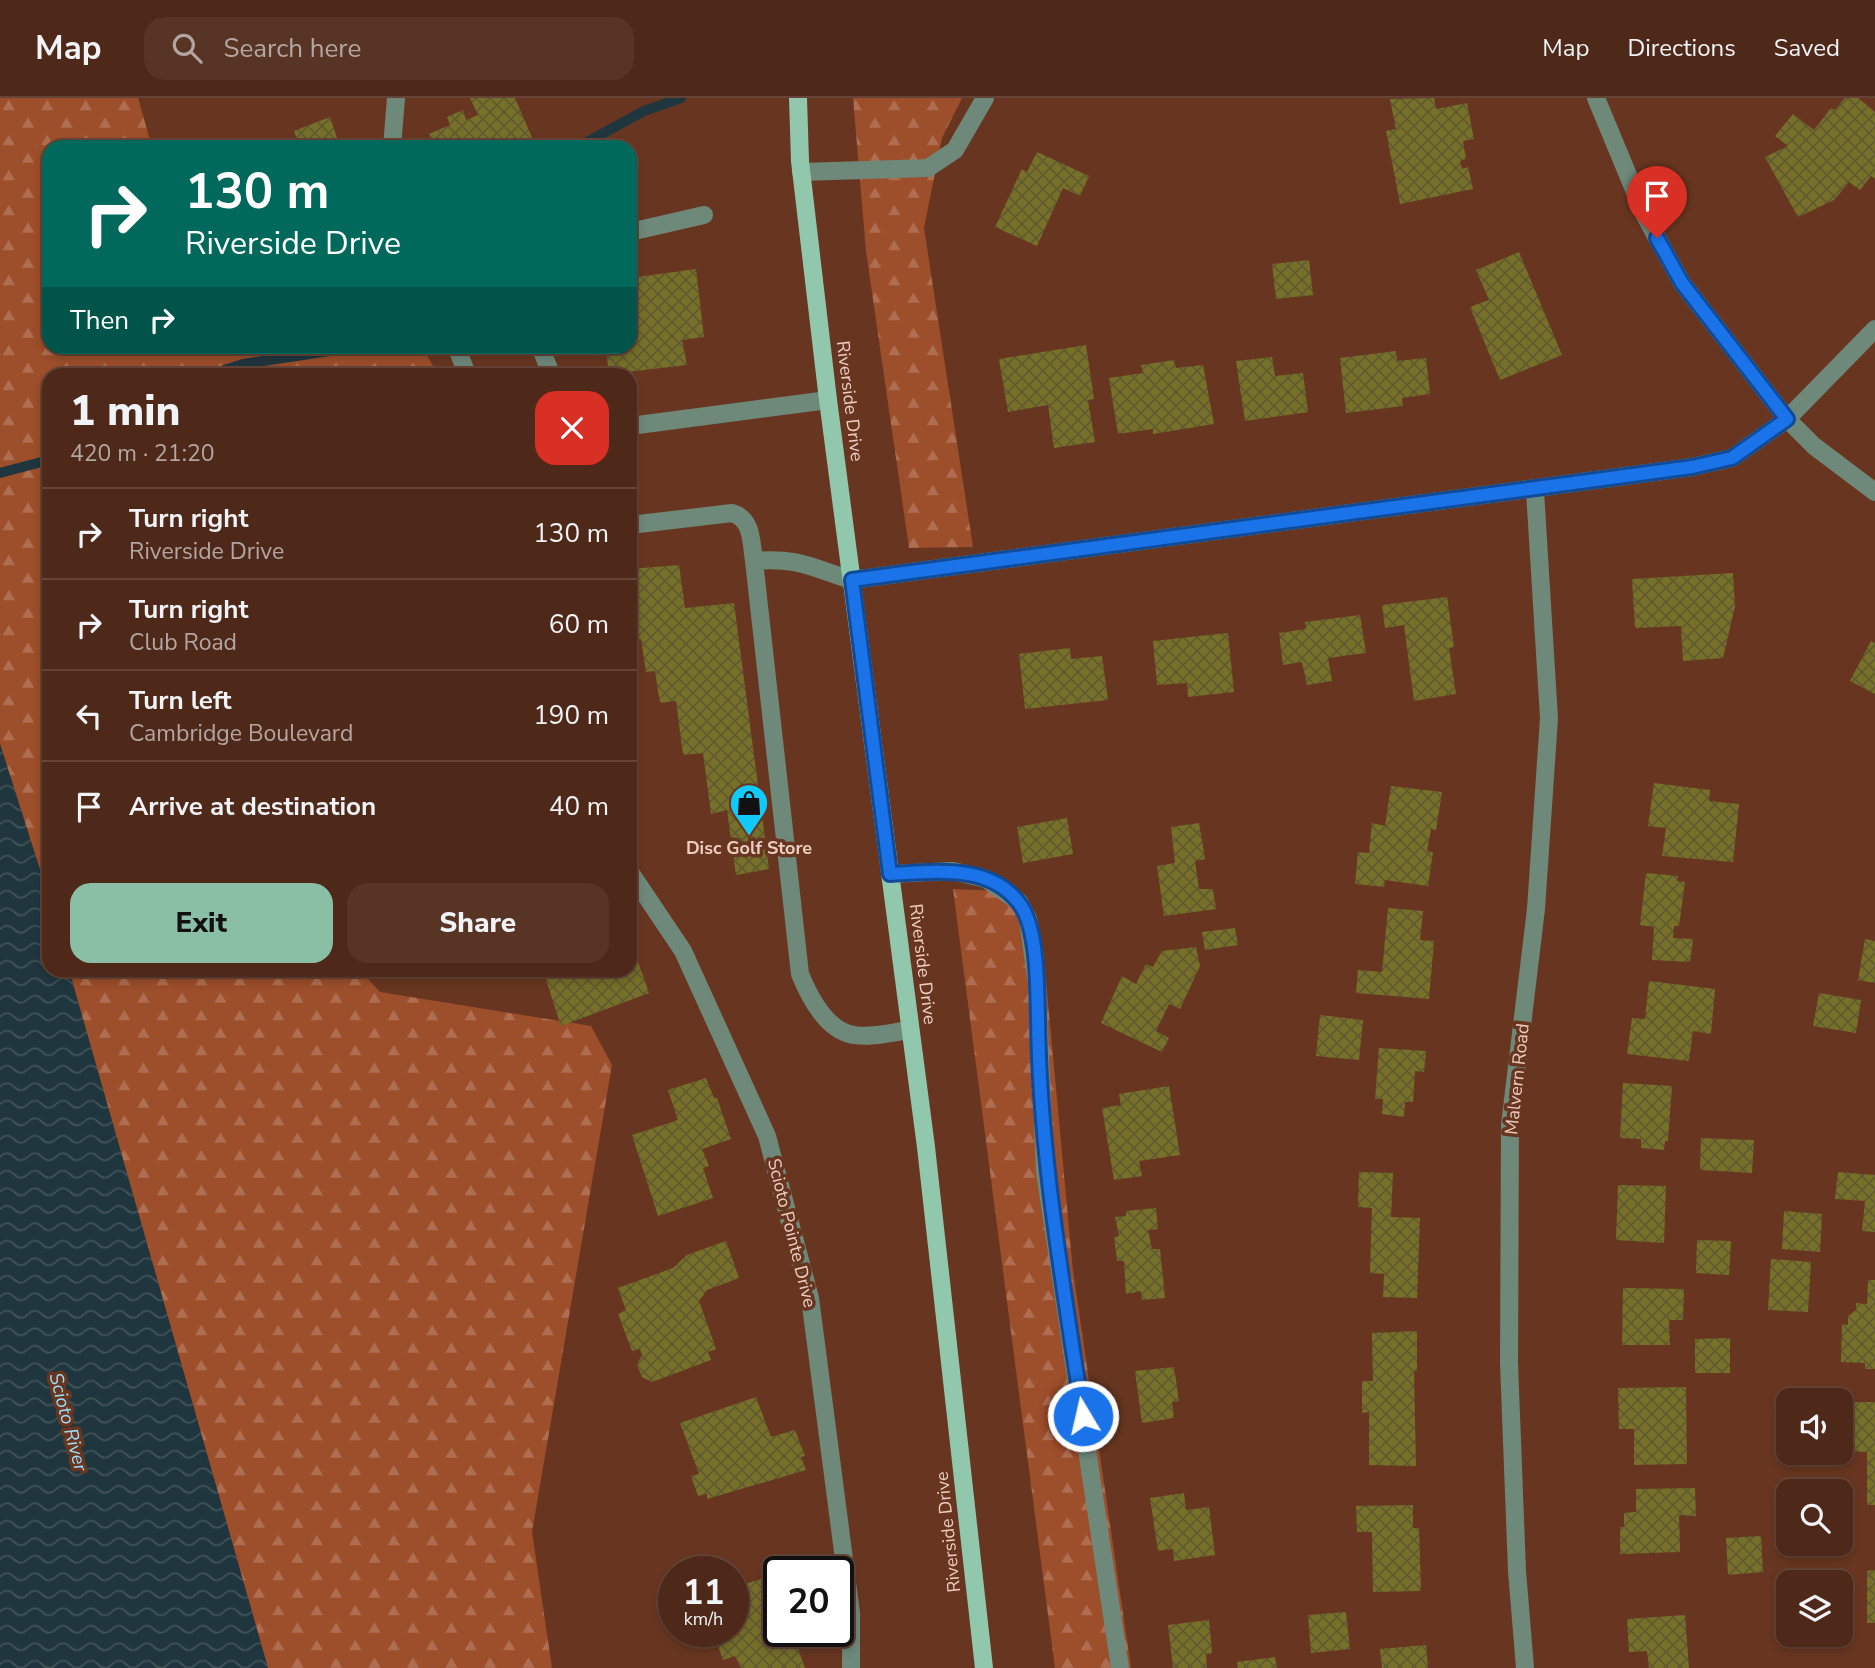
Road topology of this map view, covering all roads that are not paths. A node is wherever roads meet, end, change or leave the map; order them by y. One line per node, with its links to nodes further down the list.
1 (397, 98): 5 (street)
2 (797, 98): 6 (main road, Riverside Drive)
3 (985, 98): 6 (street)
4 (1596, 98): 11 (street)
5 (393, 140)
6 (802, 172): 10 (main road, Riverside Drive)
7 (704, 215): 8 (street)
8 (637, 230)
9 (1875, 330): 11 (street)
10 (828, 400): 12 (street); 17 (main road, Riverside Drive)
11 (1787, 419): 13 (street); 14 (street)
12 (637, 425)
13 (1535, 491): 17 (street); 24 (street, Malvern Road)
14 (1875, 492)
15 (637, 524): 16 (street)
16 (754, 561): 17 (street); 20 (street)
17 (852, 580): 18 (main road, Riverside Drive)
18 (890, 874): 20 (main road, Riverside Drive); 23 (street)
19 (637, 883): 21 (street, Scioto Pointe Drive)
20 (910, 1030): 22 (main road, Riverside Drive)
21 (851, 1668)
22 (984, 1668)
23 (1120, 1668)
24 (1525, 1668)

